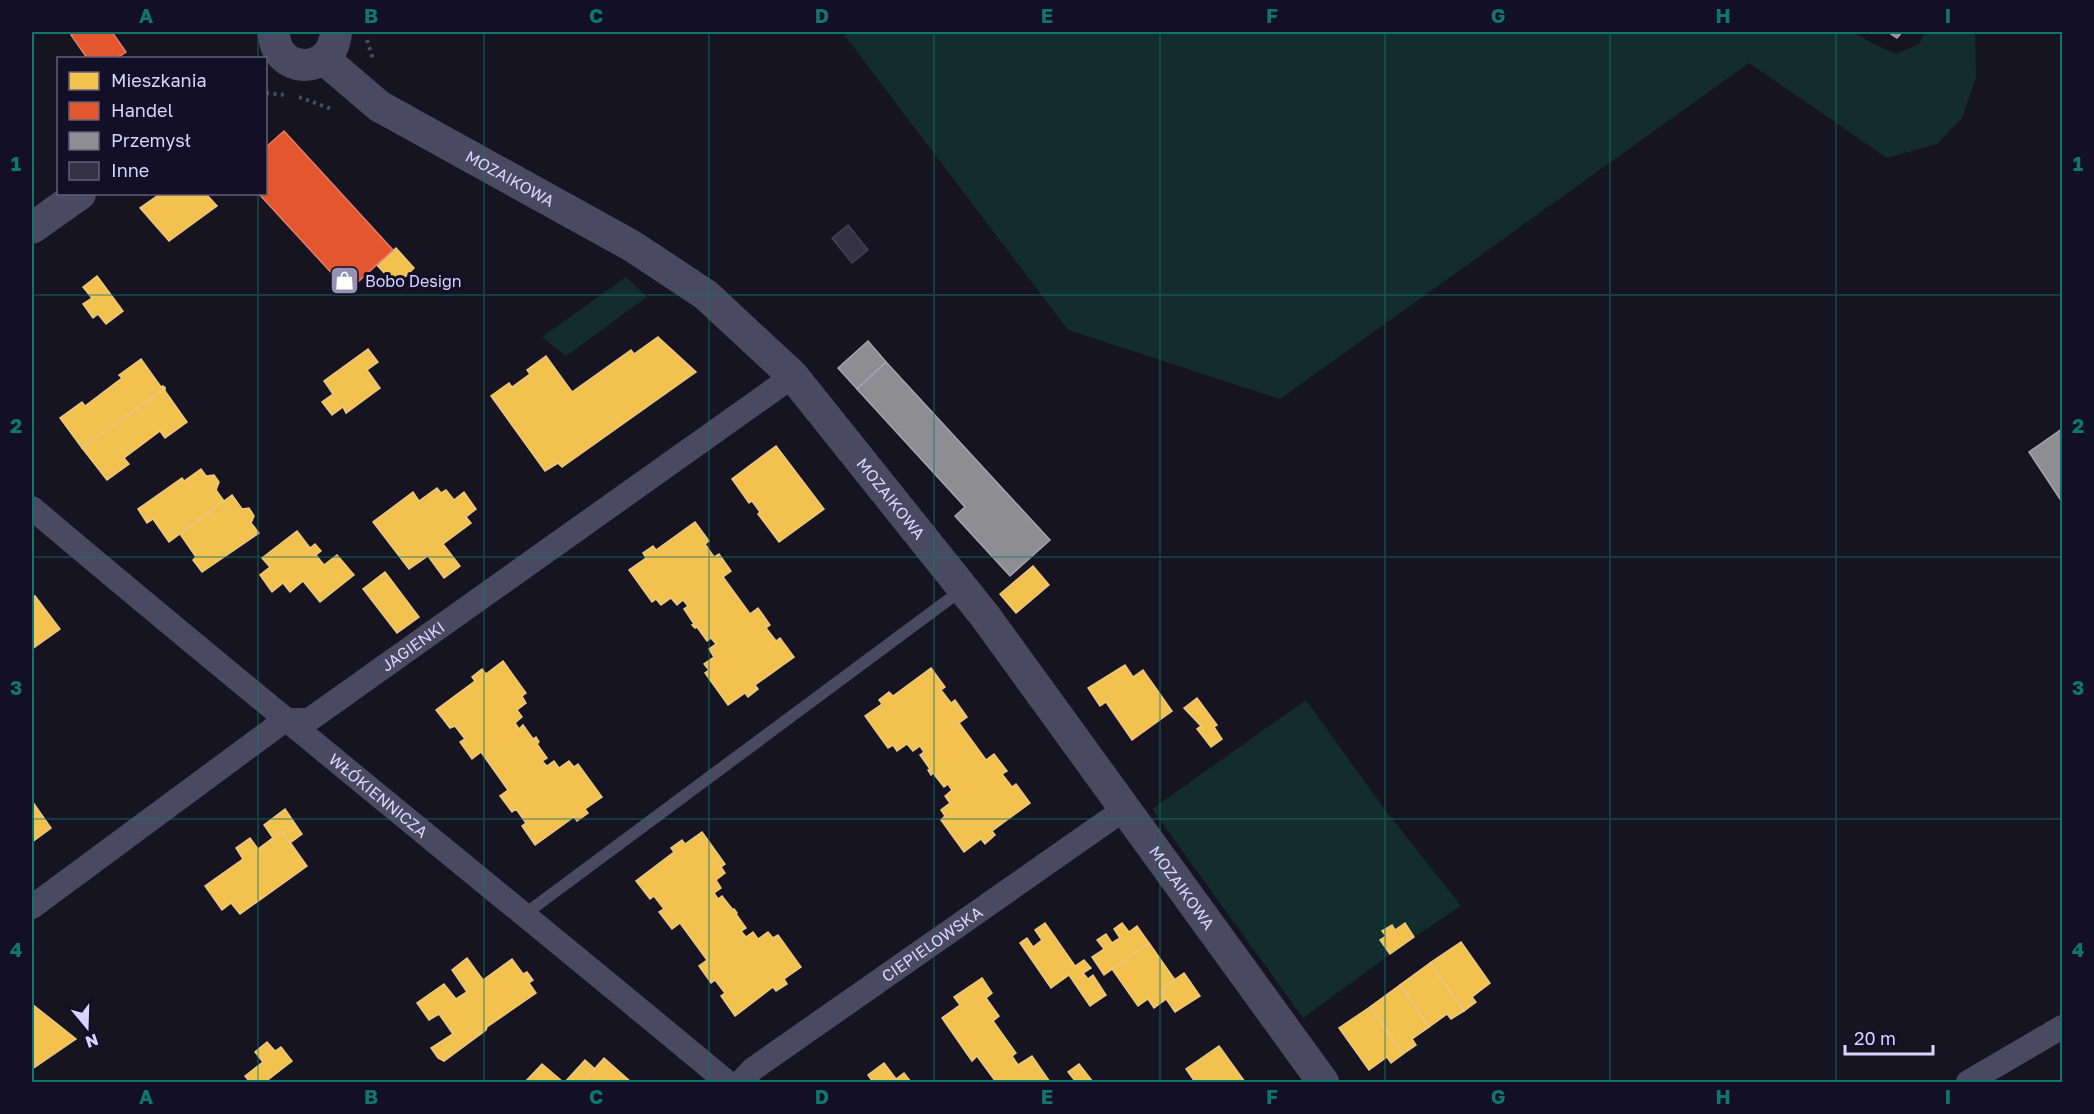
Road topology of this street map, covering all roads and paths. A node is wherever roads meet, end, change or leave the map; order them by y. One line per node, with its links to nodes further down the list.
1 (364, 32): 4 (path)
2 (269, 45): 3 (street)
3 (330, 45): 9 (street, MOZAIKOWA)
4 (376, 68)
5 (267, 93): 6 (path)
6 (334, 110)
7 (79, 195): 8 (street)
8 (32, 228)
9 (793, 376): 11 (street, MOZAIKOWA); 12 (street, JAGIENKI)
10 (32, 508): 12 (street, WŁÓKIENNICZA)
11 (964, 589): 13 (street, MOZAIKOWA); 15 (lane)
12 (285, 720): 14 (street, JAGIENKI); 15 (street, WŁÓKIENNICZA)
13 (1126, 808): 18 (street, CIEPIELOWSKA); 19 (street, MOZAIKOWA)
14 (32, 907)
15 (525, 914): 17 (street, WŁÓKIENNICZA)
16 (2062, 1027): 20 (street)
17 (727, 1083)
18 (741, 1083)
19 (1323, 1083)
20 (1968, 1083)

